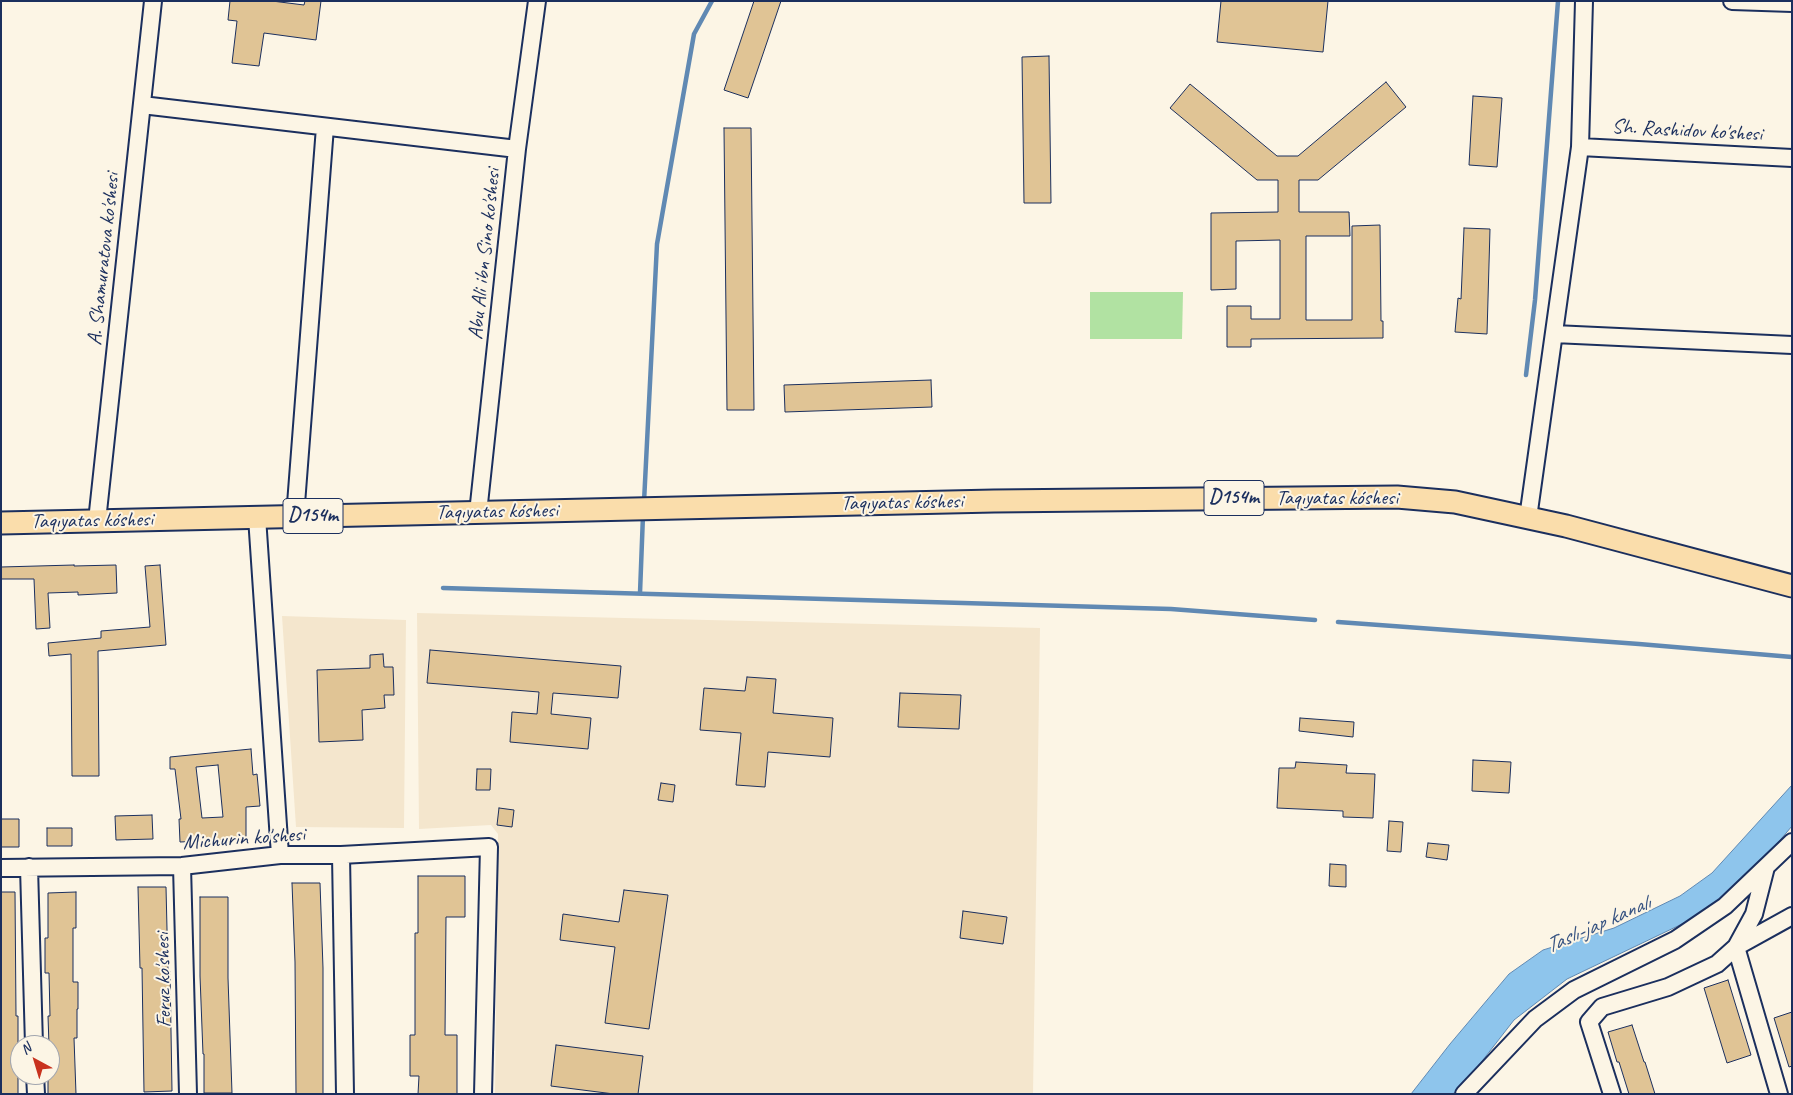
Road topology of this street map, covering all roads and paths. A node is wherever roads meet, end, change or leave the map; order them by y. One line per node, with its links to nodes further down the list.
1 (153, 1): 6 (street, A. Shamuratova ko'shesi)
2 (537, 1): 9 (street, Abu Ali ibn Sino ko'shesi)
3 (1584, 1): 8 (street)
4 (1732, 1): 5 (street)
5 (1792, 3)
6 (142, 105): 7 (street); 17 (street, A. Shamuratova ko'shesi)
7 (325, 127): 9 (street); 14 (street)
8 (1580, 147): 10 (street, Sh. Rashidov ko'shesi); 11 (street)
9 (517, 149): 13 (street, Abu Ali ibn Sino ko'shesi)
10 (1792, 158)
11 (1554, 334): 12 (street); 16 (street)
12 (1792, 345)
13 (478, 512): 14 (main road, Taqıyatas kóshesi / D154m); 16 (main road, Taqıyatas kóshesi / D154m)
14 (295, 517): 15 (main road, Taqıyatas kóshesi / D154m)
15 (257, 518): 17 (main road, Taqıyatas kóshesi / D154m); 21 (street)
16 (1528, 518): 19 (main road, Taqıyatas kóshesi / D154m)
17 (97, 521): 18 (main road, Taqıyatas kóshesi / D154m)
18 (1, 523)
19 (1792, 586)
20 (1792, 842): 25 (street)
21 (280, 855): 22 (street, Michurin ko'shesi); 23 (street, Michurin ko'shesi)
22 (340, 855): 31 (street); 32 (street, Michurin ko'shesi)
23 (182, 866): 24 (street, Michurin ko'shesi); 30 (street, Feruz ko'shesi)
24 (29, 867): 26 (street, Michurin ko'shesi); 29 (street)
25 (1766, 867): 28 (street); 33 (street)
26 (1, 868)
27 (1792, 916): 28 (street)
28 (1736, 947): 34 (street); 35 (street)
29 (34, 1035)
30 (188, 1094)
31 (345, 1094)
32 (483, 1094)
33 (1464, 1094)
34 (1612, 1094)
35 (1779, 1094)

